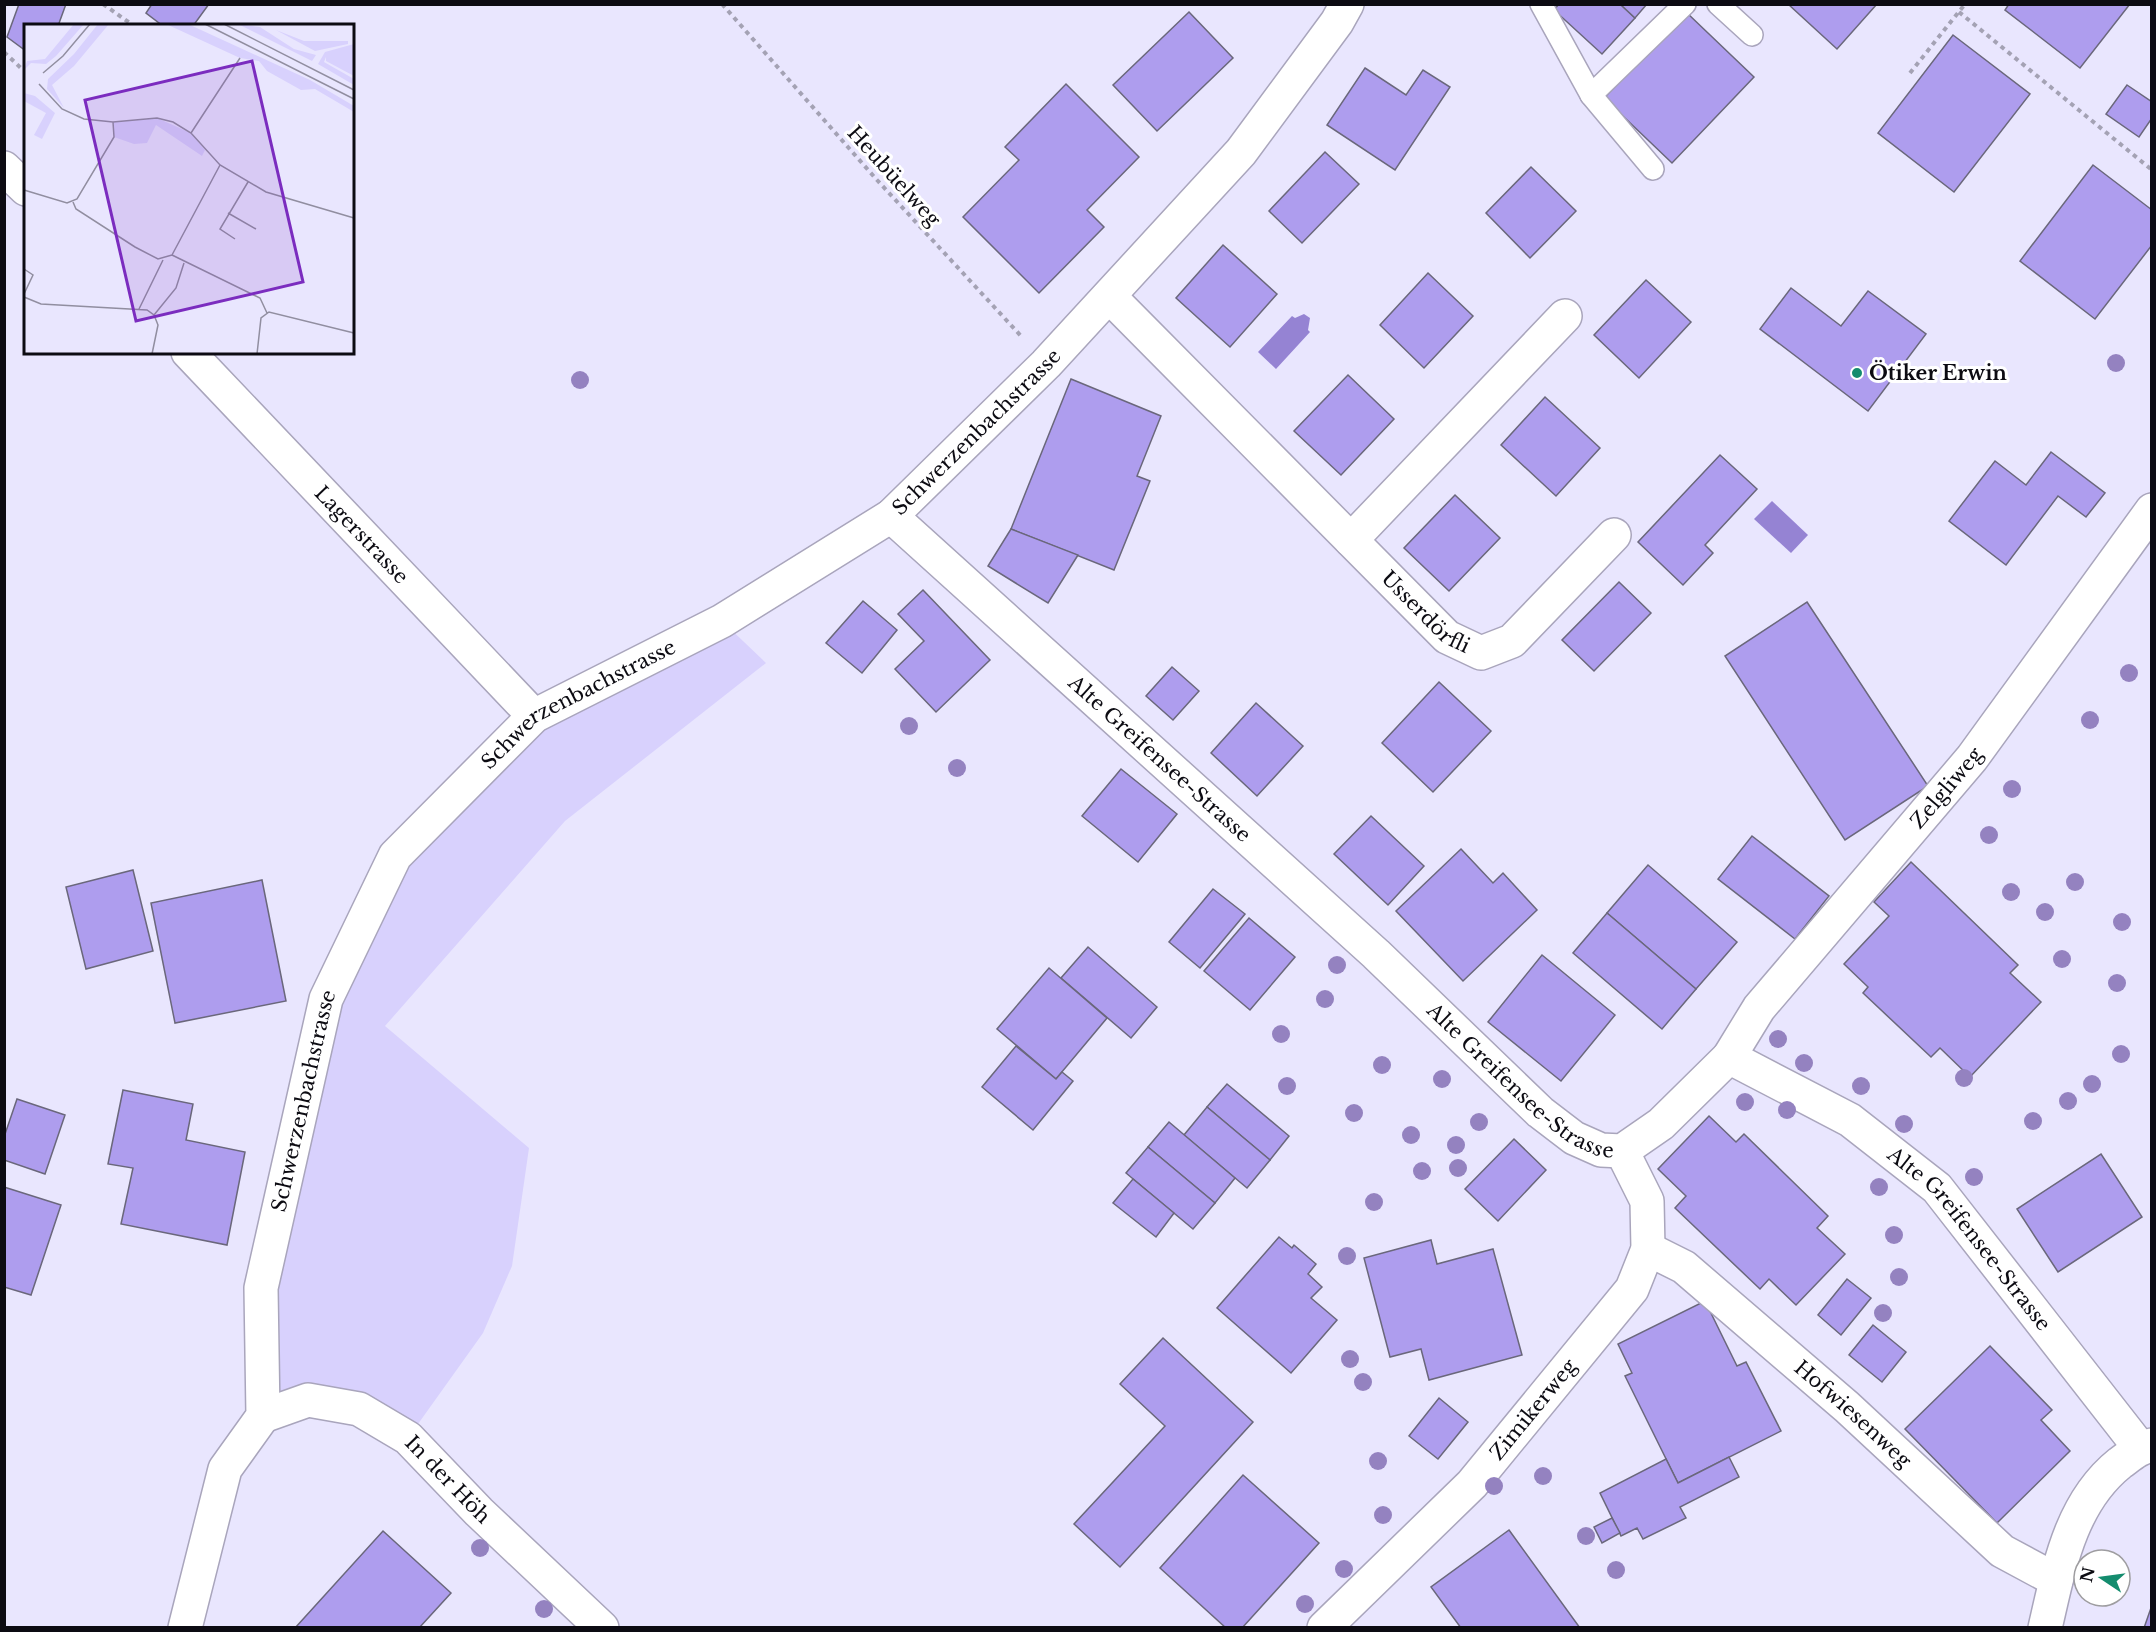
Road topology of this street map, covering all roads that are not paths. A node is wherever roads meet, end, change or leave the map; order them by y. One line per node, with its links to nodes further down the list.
1 (1347, 4): 10 (street, Schwerzenbachstrasse)
2 (1541, 4): 6 (lane)
3 (1685, 4): 6 (lane)
4 (1718, 4): 5 (lane)
5 (1752, 35)
6 (1591, 95): 8 (lane)
7 (4, 168): 9 (street)
8 (1653, 169)
9 (24, 187)
10 (1109, 296): 14 (street, Schwerzenbachstrasse); 16 (street, Usserdörfli)
11 (1565, 316): 16 (street)
12 (190, 354): 17 (street, Lagerstrasse)
13 (2151, 510): 18 (street, Zelgliweg)
14 (891, 516): 17 (street, Schwerzenbachstrasse); 19 (street, Alte Greifensee-Strasse)
15 (1614, 535): 16 (street, Usserdörfli)
16 (1351, 540)
17 (534, 716): 21 (street, Schwerzenbachstrasse)
18 (1729, 1056): 19 (street, Alte Greifensee-Strasse); 22 (street, Alte Greifensee-Strasse)
19 (1622, 1150): 20 (street, Zimikerweg)
20 (1648, 1249): 23 (street, Hofwiesenweg); 26 (street, Zimikerweg)
21 (263, 1416): 24 (street); 25 (street, In der Höh)
22 (2146, 1446): 23 (street)
23 (2056, 1580): 27 (street)
24 (185, 1628)
25 (602, 1628)
26 (1324, 1628)
27 (2045, 1628)

